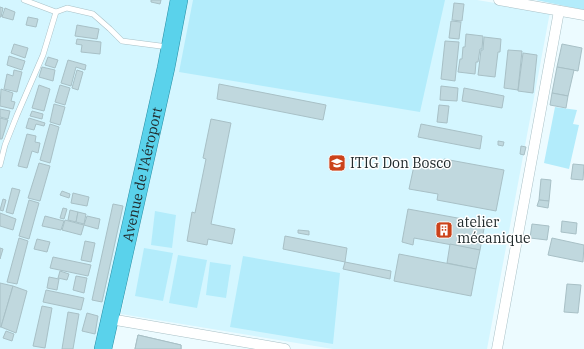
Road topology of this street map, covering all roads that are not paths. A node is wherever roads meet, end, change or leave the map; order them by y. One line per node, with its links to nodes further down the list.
1 (24, 0): 5 (lane)
2 (179, 0): 7 (highway, Avenue de l'Aéroport)
3 (499, 0): 4 (street)
4 (559, 11): 6 (street); 12 (street)
5 (56, 12): 7 (lane); 8 (lane)
6 (584, 15)
7 (170, 47): 9 (highway, Avenue de l'Aéroport)
8 (0, 165)
9 (110, 319): 10 (highway, Avenue de l'Aéroport); 11 (street)
10 (103, 349)
11 (285, 349)
12 (497, 349)

